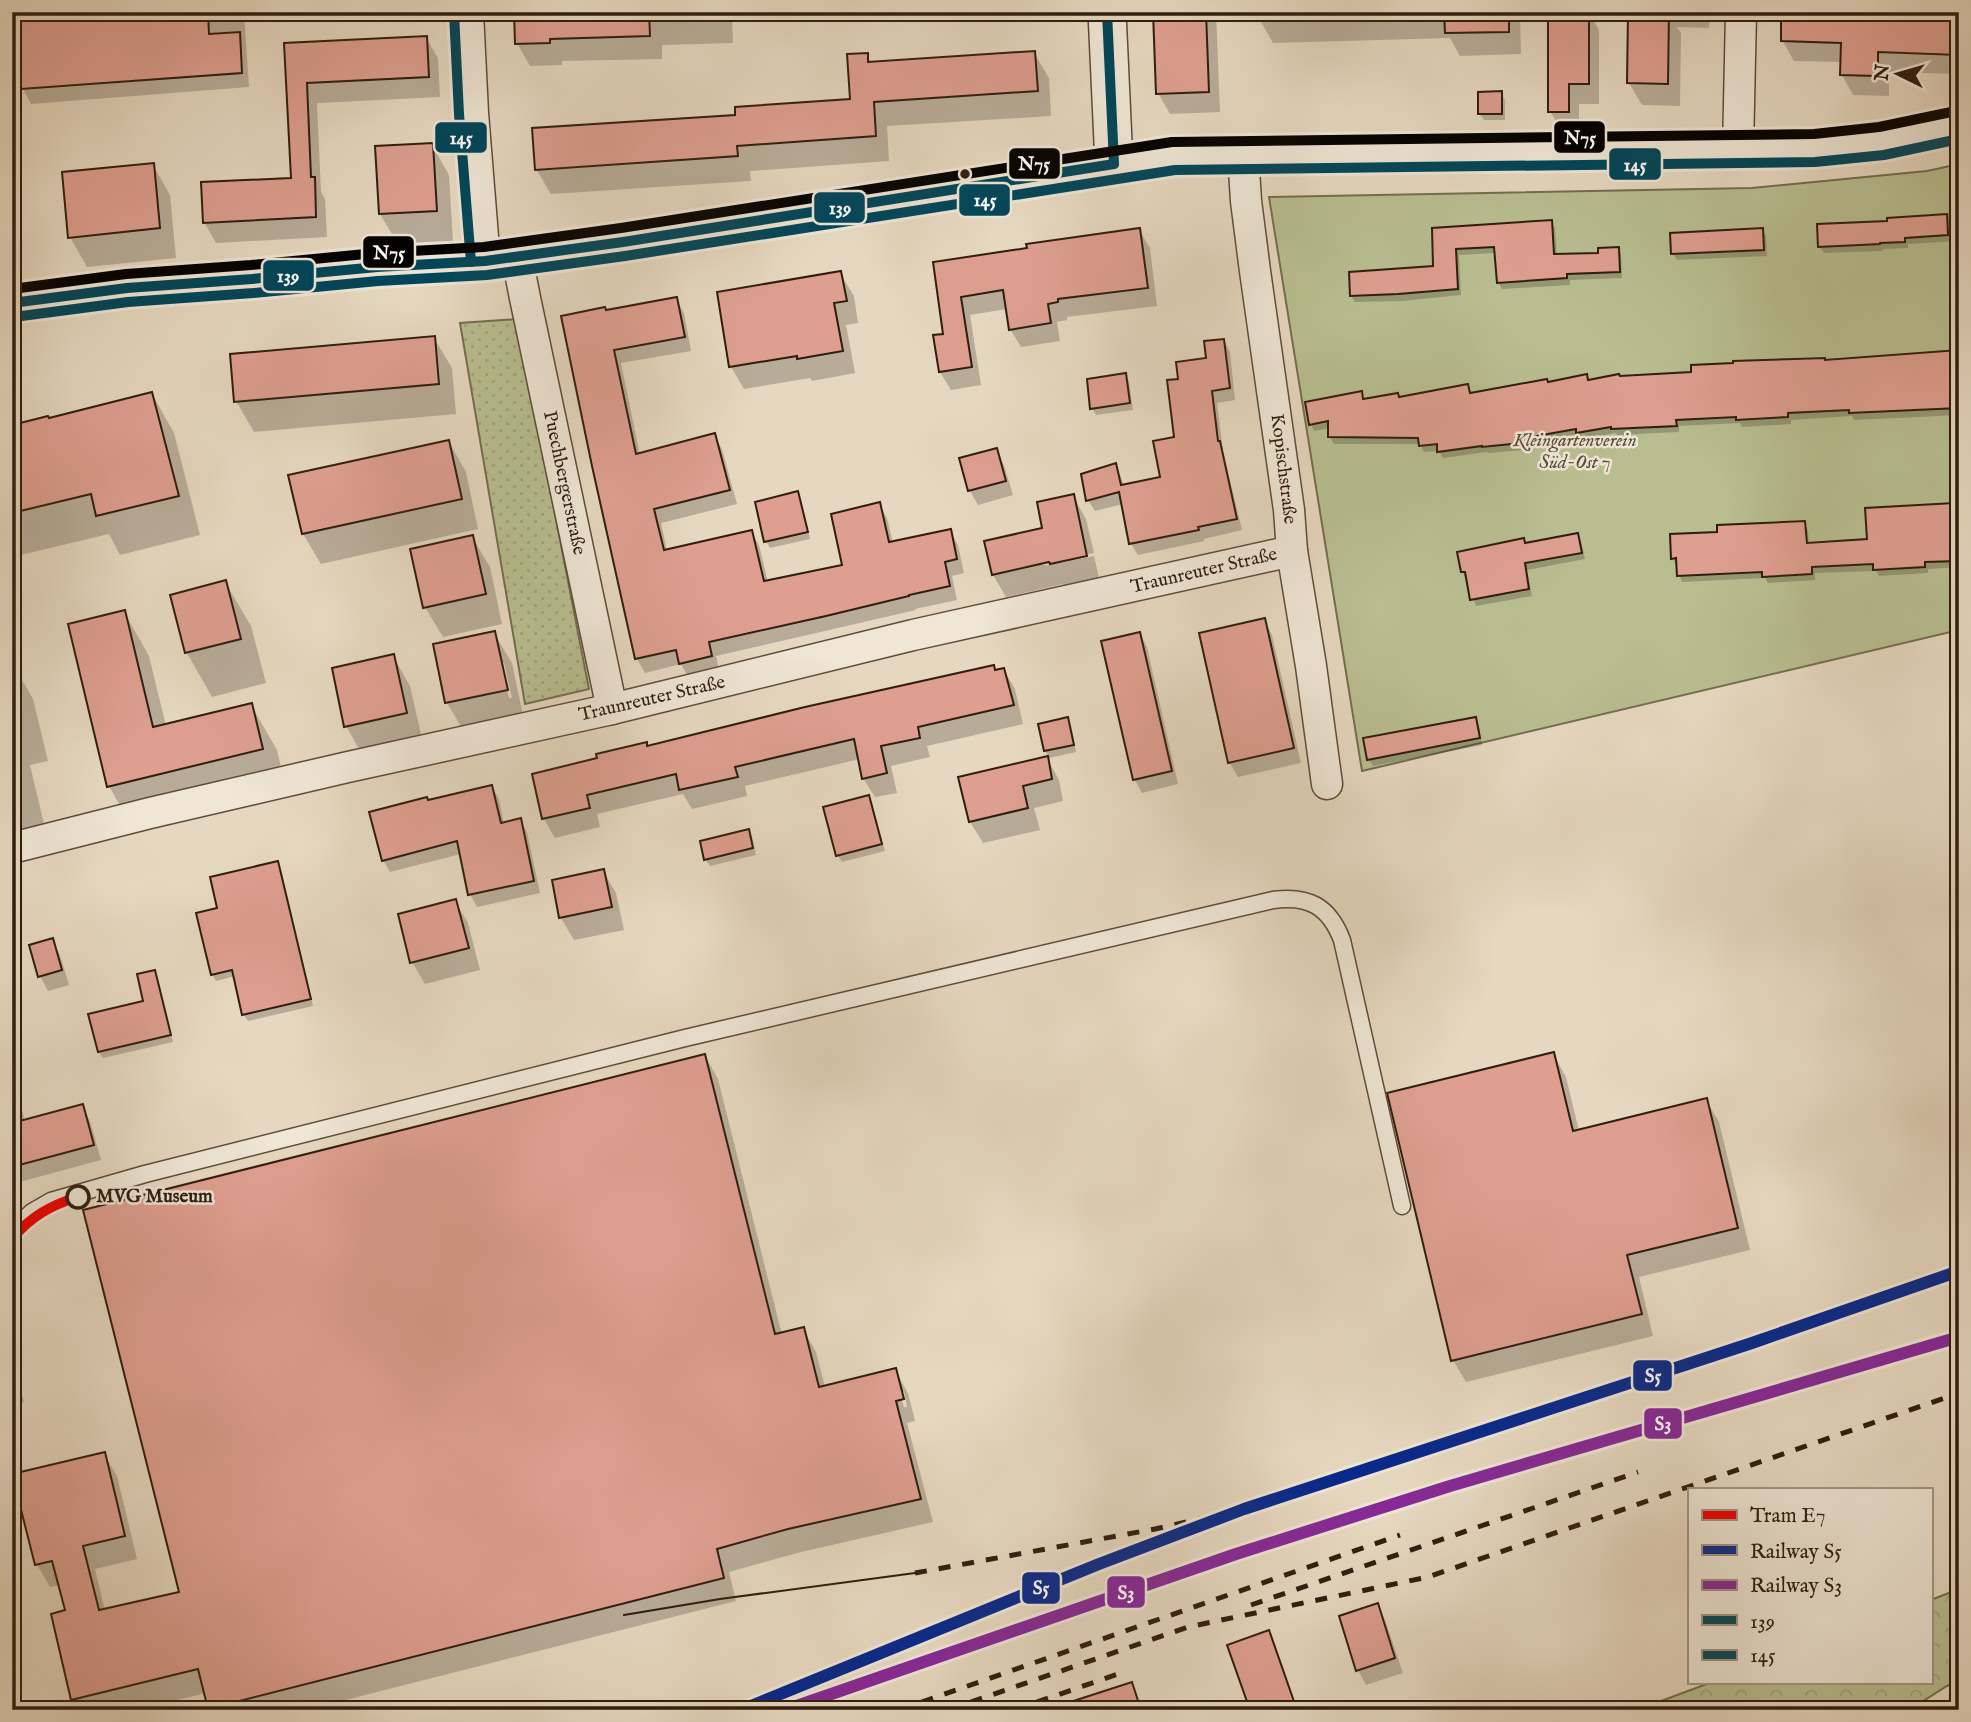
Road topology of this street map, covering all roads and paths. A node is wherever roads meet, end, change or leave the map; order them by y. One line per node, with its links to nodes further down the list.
1 (468, 12): 8 (street, Puechbergerstraße)
2 (1107, 12): 7 (street)
3 (1741, 12): 5 (street)
4 (1959, 125): 5 (street)
5 (1738, 150): 6 (street)
6 (1243, 153): 7 (street); 10 (street, Kopischstraße)
7 (1114, 164): 8 (street)
8 (501, 259): 9 (street); 11 (street, Puechbergerstraße)
9 (12, 303)
10 (1292, 551): 11 (street, Traunreuter Straße); 12 (street, Kopischstraße)
11 (612, 709): 13 (street, Traunreuter Straße)
12 (1327, 784)
13 (12, 848)
14 (1402, 1206): 15 (lane)
15 (12, 1230)

